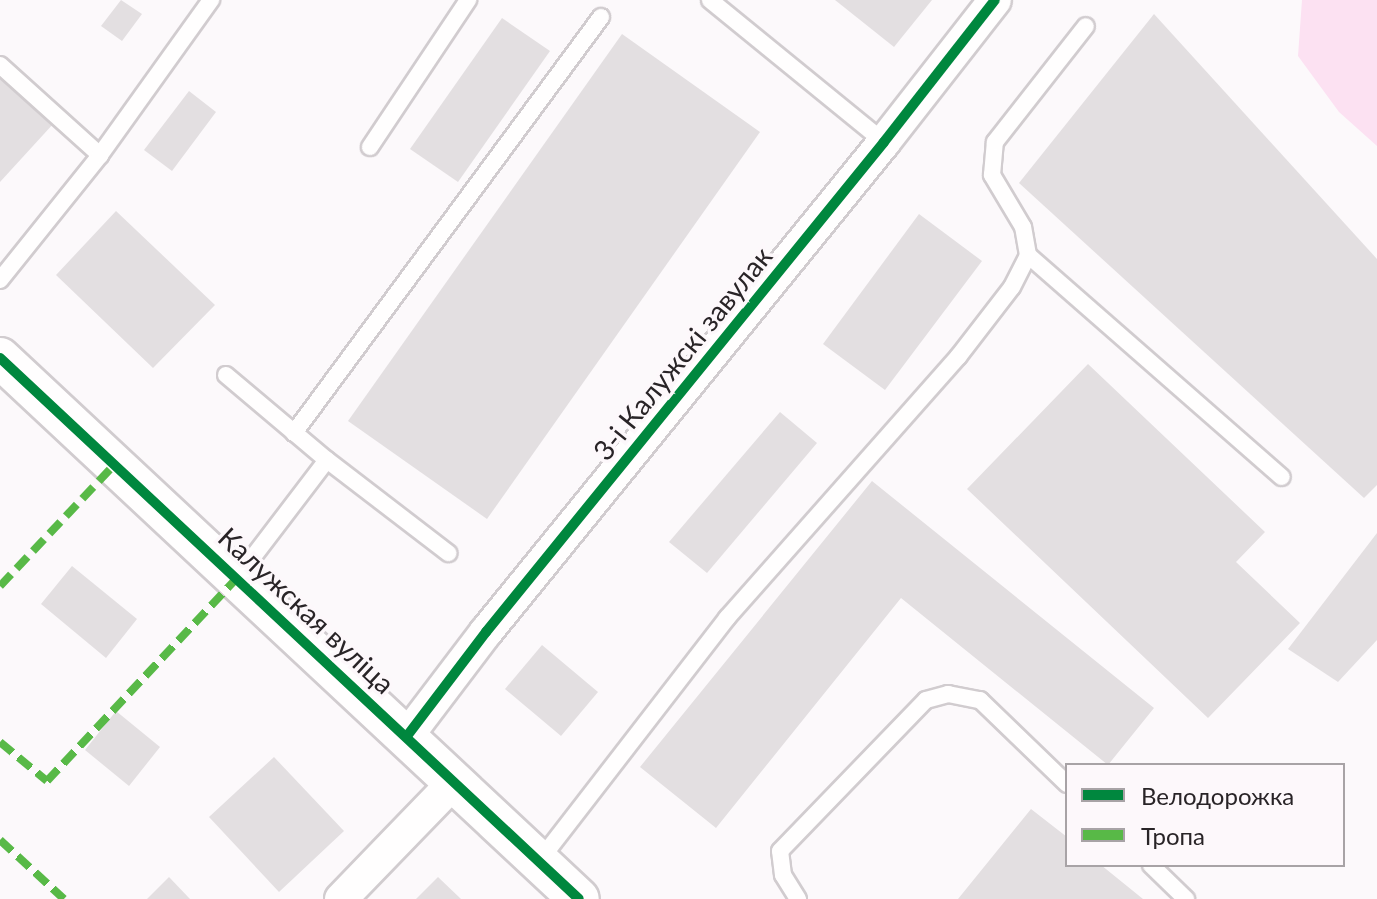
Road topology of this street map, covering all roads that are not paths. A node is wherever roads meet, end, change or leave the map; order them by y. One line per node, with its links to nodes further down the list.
1 (211, 0): 10 (lane)
2 (468, 0): 9 (lane)
3 (710, 0): 8 (lane)
4 (995, 0): 8 (street, 3-і Калужскі завулак)
5 (601, 17): 15 (lane)
6 (1086, 26): 11 (lane)
7 (0, 65): 10 (lane)
8 (884, 142): 20 (street, 3-і Калужскі завулак)
9 (370, 147)
10 (100, 155): 12 (lane)
11 (1028, 255): 17 (lane); 23 (lane)
12 (0, 280)
13 (0, 358): 19 (street, Калужская вуліца)
14 (226, 375): 15 (lane)
15 (294, 433): 16 (lane)
16 (327, 460): 18 (lane); 19 (lane)
17 (1282, 477)
18 (448, 553)
19 (237, 578): 20 (street, Калужская вуліца)
20 (407, 736): 21 (street, Калужская вуліца)
21 (455, 781): 23 (street, Калужская вуліца); 25 (street)
22 (1065, 782): 27 (lane)
23 (540, 860): 26 (street, Калужская вуліца)
24 (1153, 867): 28 (lane)
25 (341, 899)
26 (579, 899)
27 (798, 899)
28 (1186, 899)

